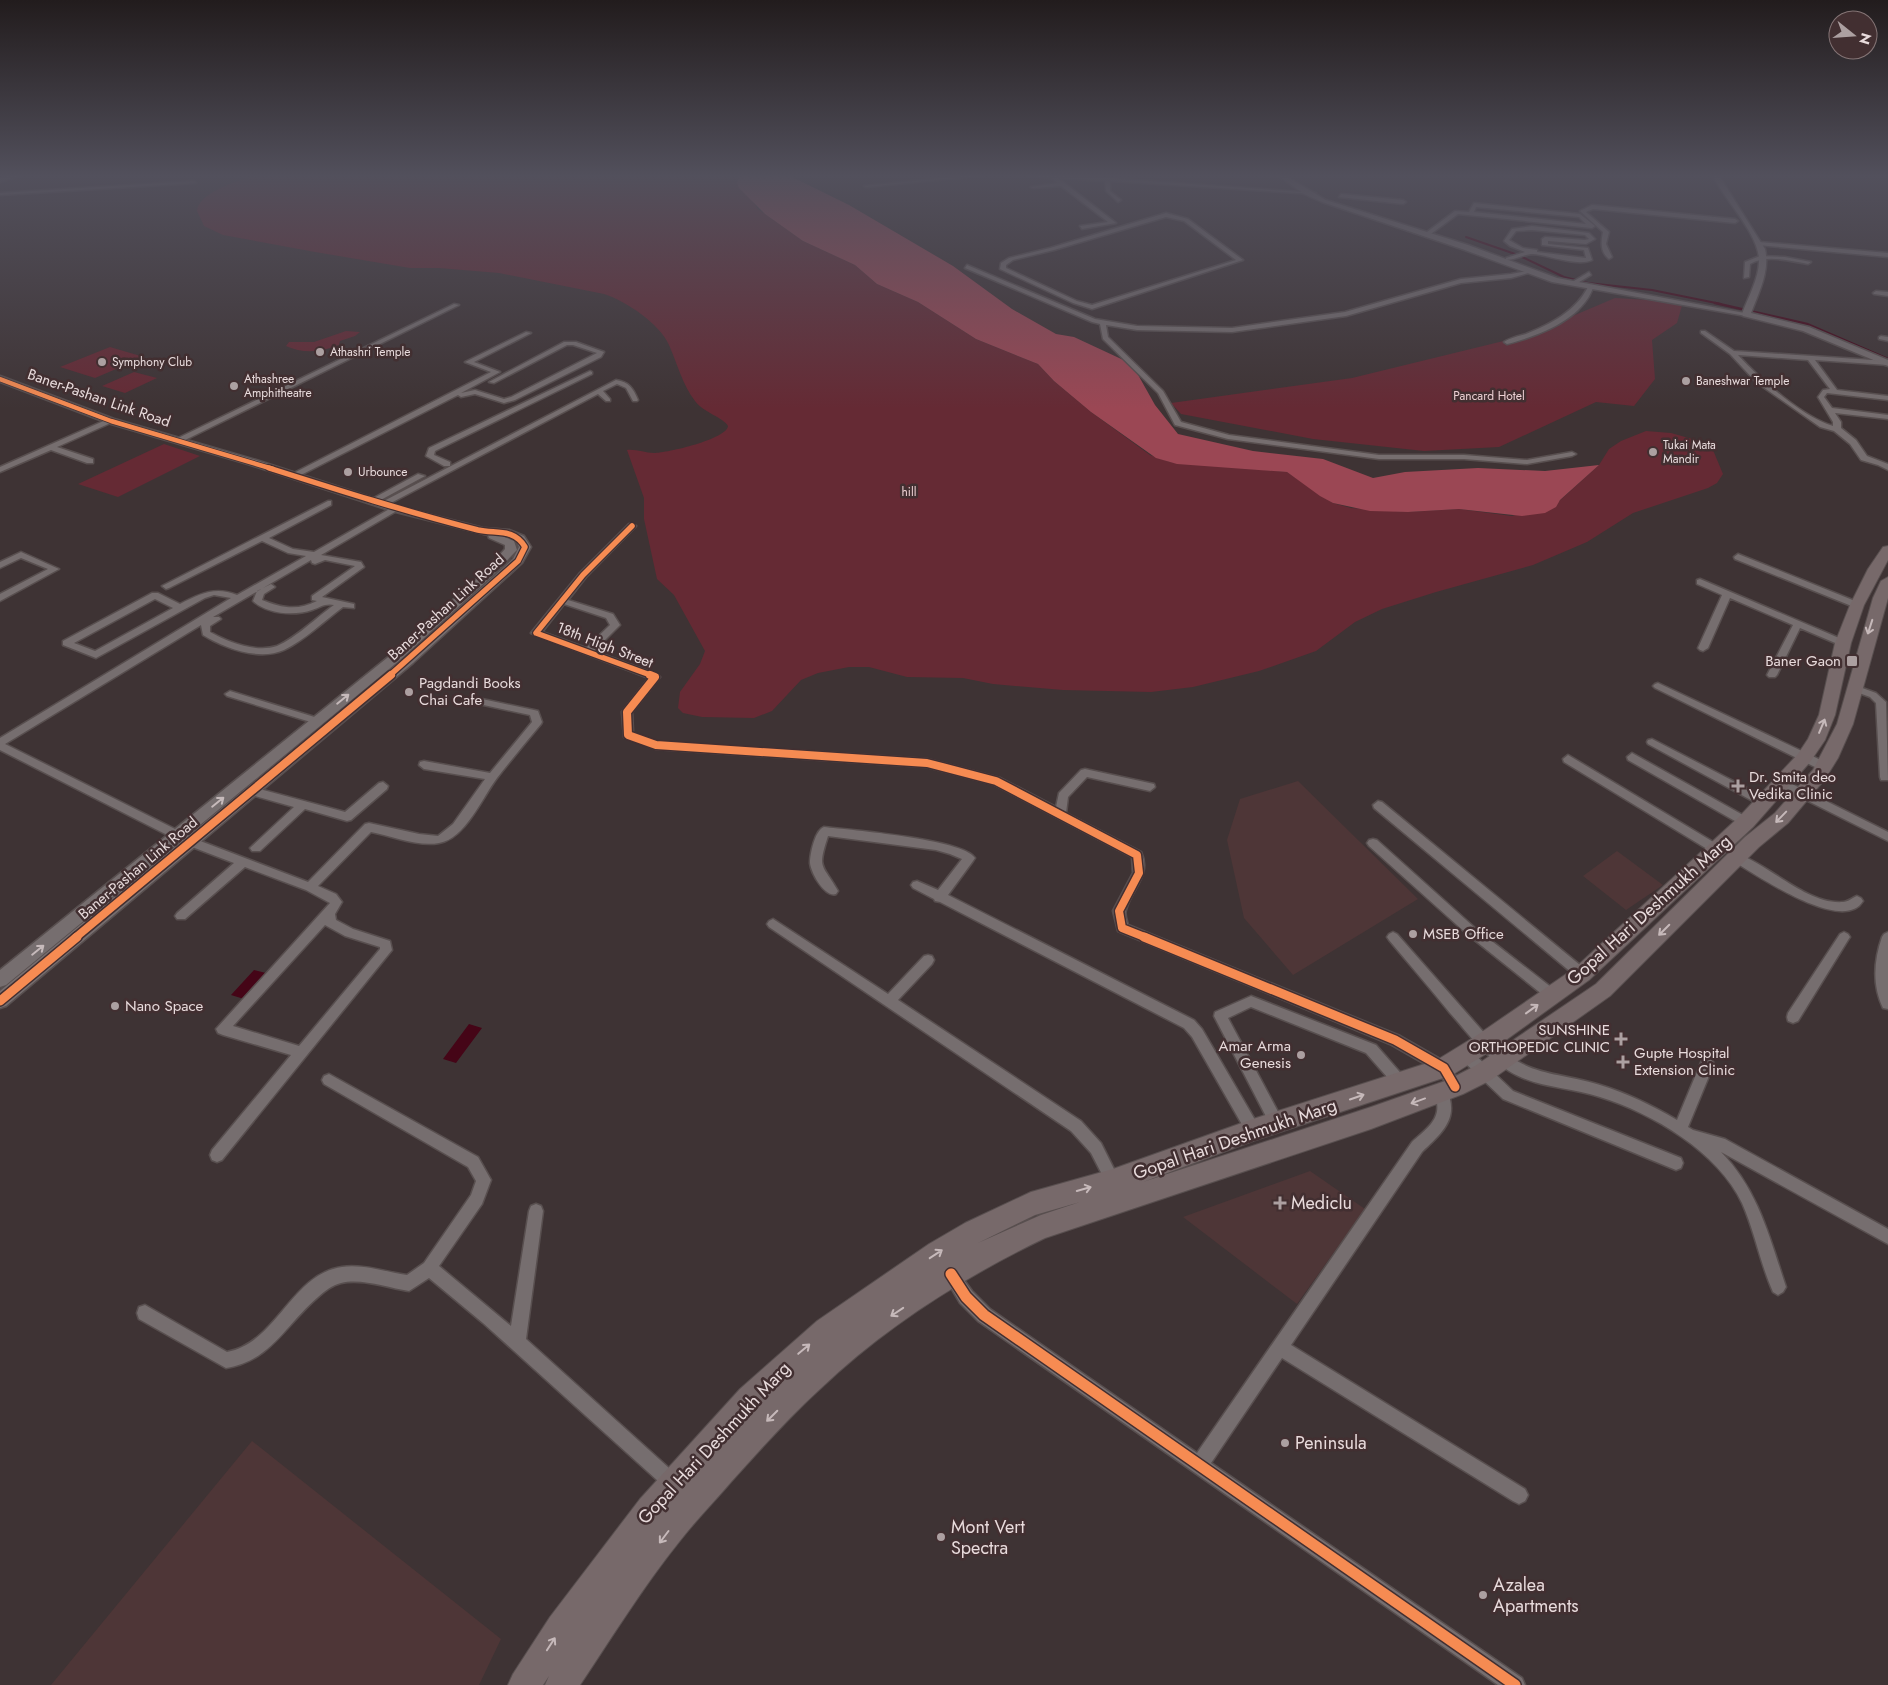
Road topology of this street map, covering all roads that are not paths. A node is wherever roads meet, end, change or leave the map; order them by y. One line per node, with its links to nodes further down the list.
1 (1035, 253): 21 (street)
2 (1230, 253): 21 (street)
3 (1480, 253): 17 (street)
4 (1488, 253): 14 (street)
5 (1531, 253): 14 (street)
6 (1537, 253): 7 (street)
7 (1587, 253)
8 (1607, 253): 12 (street)
9 (1761, 253): 13 (main road)
10 (1854, 253): 11 (street)
11 (1888, 255)
12 (1609, 257)
13 (1763, 258): 15 (street); 19 (street); 29 (main road)
14 (1508, 259): 17 (street)
15 (1808, 262)
16 (967, 267): 23 (street)
17 (1526, 269): 20 (street); 30 (street)
18 (1589, 274): 20 (street)
19 (1746, 277)
20 (1576, 281): 22 (street)
21 (1040, 285): 23 (street)
22 (1590, 288): 29 (street); 33 (street)
23 (1025, 291): 30 (street)
24 (1876, 293): 25 (street)
25 (1888, 294)
26 (1879, 300): 27 (street)
27 (1888, 301)
28 (456, 305): 53 (street)
29 (1747, 312): 37 (main road)
30 (1103, 323): 55 (street)
31 (1703, 332): 35 (street)
32 (528, 333): 38 (street)
33 (1506, 342)
34 (558, 343): 38 (street)
35 (1732, 353): 36 (street); 52 (street)
36 (1811, 359): 37 (street); 44 (street)
37 (1888, 363)
38 (497, 372): 46 (street)
39 (590, 372): 57 (street)
40 (0, 378): 51 (street, Baner-Pashan Link Road)
41 (610, 380): 57 (street)
42 (598, 391): 47 (street); 48 (street); 63 (street)
43 (475, 392): 43 (street); 46 (street)
44 (1835, 392): 45 (street); 49 (street)
45 (1888, 398)
46 (445, 399): 60 (street)
47 (608, 400)
48 (635, 400)
49 (1830, 410): 50 (street); 52 (street)
50 (1888, 417)
51 (111, 421): 53 (street, Baner-Pashan Link Road); 54 (street)
52 (1837, 429): 58 (street)
53 (178, 440): 60 (street, Baner-Pashan Link Road)
54 (52, 448): 56 (street); 59 (street)
55 (1572, 454)
56 (90, 461)
57 (447, 464): 61 (street)
58 (1888, 468)
59 (0, 470)
60 (292, 476): 61 (street, Baner-Pashan Link Road)
61 (374, 500): 63 (street, Baner-Pashan Link Road)
62 (328, 503): 66 (street)
63 (384, 503): 64 (street, Baner-Pashan Link Road)
64 (396, 508): 68 (street); 69 (street, Baner-Pashan Link Road)
65 (632, 526): 80 (street, 18th High Street)
66 (262, 538): 68 (street); 74 (street)
67 (1888, 550): 82 (main road, Gopal Hari Deshmukh Marg)
68 (317, 555): 78 (street)
69 (511, 556): 94 (street, Baner-Pashan Link Road, one-way to 69); 106 (street, Baner-Pashan Link Road)
70 (1738, 557): 82 (street)
71 (0, 565): 77 (street)
72 (1888, 581): 91 (main road, Gopal Hari Deshmukh Marg, one-way to 91)
73 (1700, 582): 76 (street)
74 (166, 586)
75 (260, 593): 79 (street); 79 (street); 81 (street)
76 (1728, 594): 85 (street); 87 (street)
77 (0, 598)
78 (238, 598): 84 (street); 96 (street)
79 (326, 600): 81 (street)
80 (563, 601): 88 (street, 18th High Street); 88 (street)
81 (341, 604): 83 (street)
82 (1857, 605): 86 (main road, Gopal Hari Deshmukh Marg)
83 (351, 606)
84 (180, 608): 84 (street)
85 (1798, 624): 86 (street); 89 (street)
86 (1843, 643): 99 (main road, Gopal Hari Deshmukh Marg, one-way to 86)
87 (1703, 648)
88 (588, 652): 111 (street, 18th High Street)
89 (1772, 675)
90 (1658, 686): 99 (street)
91 (1854, 688): 99 (main road, Gopal Hari Deshmukh Marg); 102 (street)
92 (230, 694): 94 (street)
93 (482, 702): 101 (street)
94 (317, 721): 113 (street, Baner-Pashan Link Road, one-way to 94)
95 (1652, 742): 108 (street)
96 (0, 744): 113 (street)
97 (1632, 757): 112 (street)
98 (1568, 759): 118 (street)
99 (1814, 762): 103 (main road, Gopal Hari Deshmukh Marg); 107 (main road, Gopal Hari Deshmukh Marg)
100 (424, 765): 101 (street)
101 (492, 777): 122 (street)
102 (1885, 777)
103 (1782, 783): 107 (street); 108 (main road, Gopal Hari Deshmukh Marg)
104 (383, 786): 109 (street)
105 (1150, 787): 111 (street)
106 (252, 791): 109 (street); 115 (street, Baner-Pashan Link Road)
107 (1804, 793): 114 (street); 119 (main road, Gopal Hari Deshmukh Marg, one-way to 119)
108 (1764, 802): 112 (main road, Gopal Hari Deshmukh Marg)
109 (304, 805): 117 (street)
110 (1378, 805): 133 (street)
111 (1060, 813): 145 (street)
112 (1746, 822): 118 (main road, Gopal Hari Deshmukh Marg)
113 (177, 835): 115 (street); 134 (street, Baner-Pashan Link Road, one-way to 113)
114 (1888, 837)
115 (191, 842): 120 (street); 136 (street, Baner-Pashan Link Road)
116 (1373, 843): 135 (street)
117 (256, 848)
118 (1716, 849): 133 (main road, Gopal Hari Deshmukh Marg)
119 (1737, 858): 125 (street); 143 (main road, Gopal Hari Deshmukh Marg, one-way to 143)
120 (243, 862): 122 (street); 127 (street)
121 (917, 885): 124 (street)
122 (310, 886): 126 (street)
123 (832, 891): 124 (street)
124 (939, 898): 151 (street)
125 (1857, 901)
126 (329, 912): 141 (street); 141 (street)
127 (181, 916)
128 (773, 924): 137 (street)
129 (1393, 937): 140 (street)
130 (1844, 937): 139 (street)
131 (1888, 937): 138 (street)
132 (928, 960): 137 (street)
133 (1582, 974): 135 (main road, Gopal Hari Deshmukh Marg)
134 (0, 980)
135 (1552, 995): 140 (main road, Gopal Hari Deshmukh Marg, one-way to 135)
136 (0, 1001)
137 (889, 1001): 155 (street)
138 (1888, 1004)
139 (1793, 1017)
140 (1484, 1043): 142 (main road, Gopal Hari Deshmukh Marg); 143 (street)
141 (301, 1052): 153 (street)
142 (1466, 1056): 145 (main road, Gopal Hari Deshmukh Marg); 146 (street)
143 (1502, 1060): 146 (main road, Gopal Hari Deshmukh Marg); 152 (street)
144 (1707, 1064): 152 (street)
145 (1444, 1068): 148 (main road, Gopal Hari Deshmukh Marg); 149 (street)
146 (1483, 1073): 149 (main road, Gopal Hari Deshmukh Marg); 154 (street)
147 (329, 1080): 158 (street)
148 (1400, 1082): 150 (main road, Gopal Hari Deshmukh Marg, one-way to 148); 150 (street)
149 (1448, 1090): 159 (main road, Gopal Hari Deshmukh Marg, one-way to 159); 163 (street)
150 (1277, 1123): 151 (main road, Gopal Hari Deshmukh Marg)
151 (1253, 1130): 155 (main road, Gopal Hari Deshmukh Marg)
152 (1684, 1132): 157 (street); 160 (street)
153 (217, 1155)
154 (1676, 1163)
155 (1113, 1181): 165 (main road, Gopal Hari Deshmukh Marg, one-way to 155)
156 (536, 1211): 162 (street)
157 (1888, 1237)
158 (429, 1268): 161 (street); 162 (street)
159 (951, 1274): 164 (street); 167 (main road, Gopal Hari Deshmukh Marg, one-way to 167)
160 (1778, 1287)
161 (145, 1313)
162 (518, 1343): 165 (street)
163 (1280, 1347): 164 (street); 166 (street)
164 (1199, 1465): 170 (street)
165 (674, 1483): 167 (street); 168 (main road, Gopal Hari Deshmukh Marg, one-way to 165)
166 (1519, 1495)
167 (692, 1504): 169 (main road, Gopal Hari Deshmukh Marg, one-way to 169)
168 (524, 1685)
169 (561, 1685)
170 (1515, 1685)

